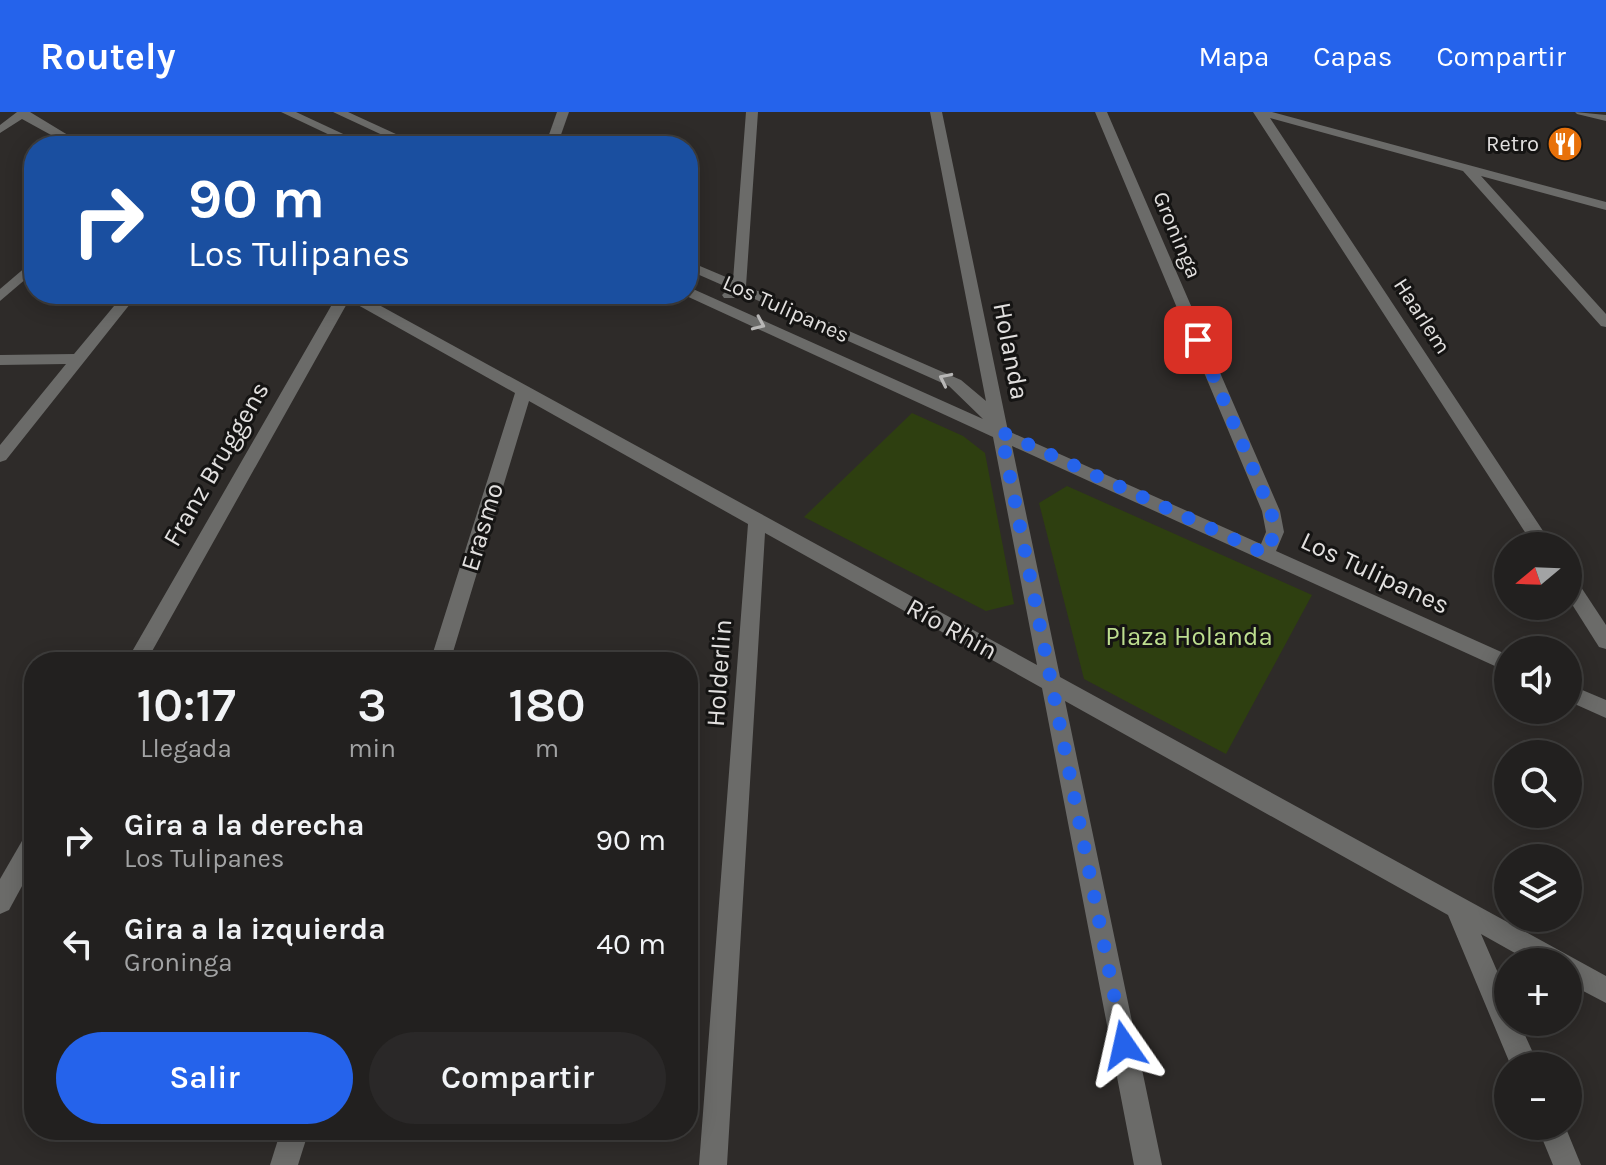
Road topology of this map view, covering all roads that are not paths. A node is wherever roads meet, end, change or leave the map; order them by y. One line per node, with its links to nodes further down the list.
1 (287, 112): 15 (street)
2 (339, 112): 12 (street)
3 (563, 112): 17 (street)
4 (752, 112): 22 (street)
5 (936, 112): 33 (street, Holanda)
6 (1101, 112): 37 (street, Groninga)
7 (1259, 112): 18 (street); 36 (street, Haarlem)
8 (1581, 112): 11 (street)
9 (23, 113): 13 (street); 14 (street)
10 (377, 114): 12 (street)
11 (1605, 119)
12 (362, 122): 16 (street)
13 (0, 130)
14 (63, 136)
15 (341, 136)
16 (394, 136)
17 (555, 136)
18 (1467, 168): 19 (street); 29 (street)
19 (1606, 206)
20 (698, 270): 22 (street, Los Tulipanes)
21 (24, 274): 24 (street)
22 (739, 288): 28 (street); 33 (street, Los Tulipanes, one-way to 22)
23 (698, 296): 28 (street, Los Tulipanes)
24 (0, 297)
25 (123, 304): 30 (street)
26 (340, 304): 40 (street, Franz Bruggens)
27 (364, 304): 32 (street, Río Rhin)
28 (716, 304): 33 (street, Los Tulipanes, one-way to 33)
29 (1606, 323)
30 (79, 359): 31 (street); 34 (street)
31 (0, 360)
32 (524, 391): 35 (street, Río Rhin); 41 (street, Erasmo)
33 (1001, 432): 37 (street, Los Tulipanes); 43 (street, Holanda)
34 (0, 456)
35 (757, 520): 43 (street, Río Rhin); 56 (street, Holderlin)
36 (1535, 532)
37 (1266, 554): 42 (street, Los Tulipanes)
38 (1582, 604): 39 (street)
39 (1606, 641)
40 (142, 652)
41 (443, 652)
42 (1494, 658)
43 (1052, 684): 48 (street, Río Rhin); 57 (street, Holanda)
44 (1582, 698): 45 (street)
45 (1606, 709)
46 (24, 860): 47 (street)
47 (0, 902)
48 (1457, 908): 49 (street, Río Rhin); 52 (street)
49 (1530, 948)
50 (1582, 977): 51 (street)
51 (1606, 990)
52 (1519, 1052)
53 (292, 1140): 55 (street)
54 (1557, 1140): 58 (street)
55 (284, 1165)
56 (713, 1165)
57 (1148, 1165)
58 (1567, 1165)

